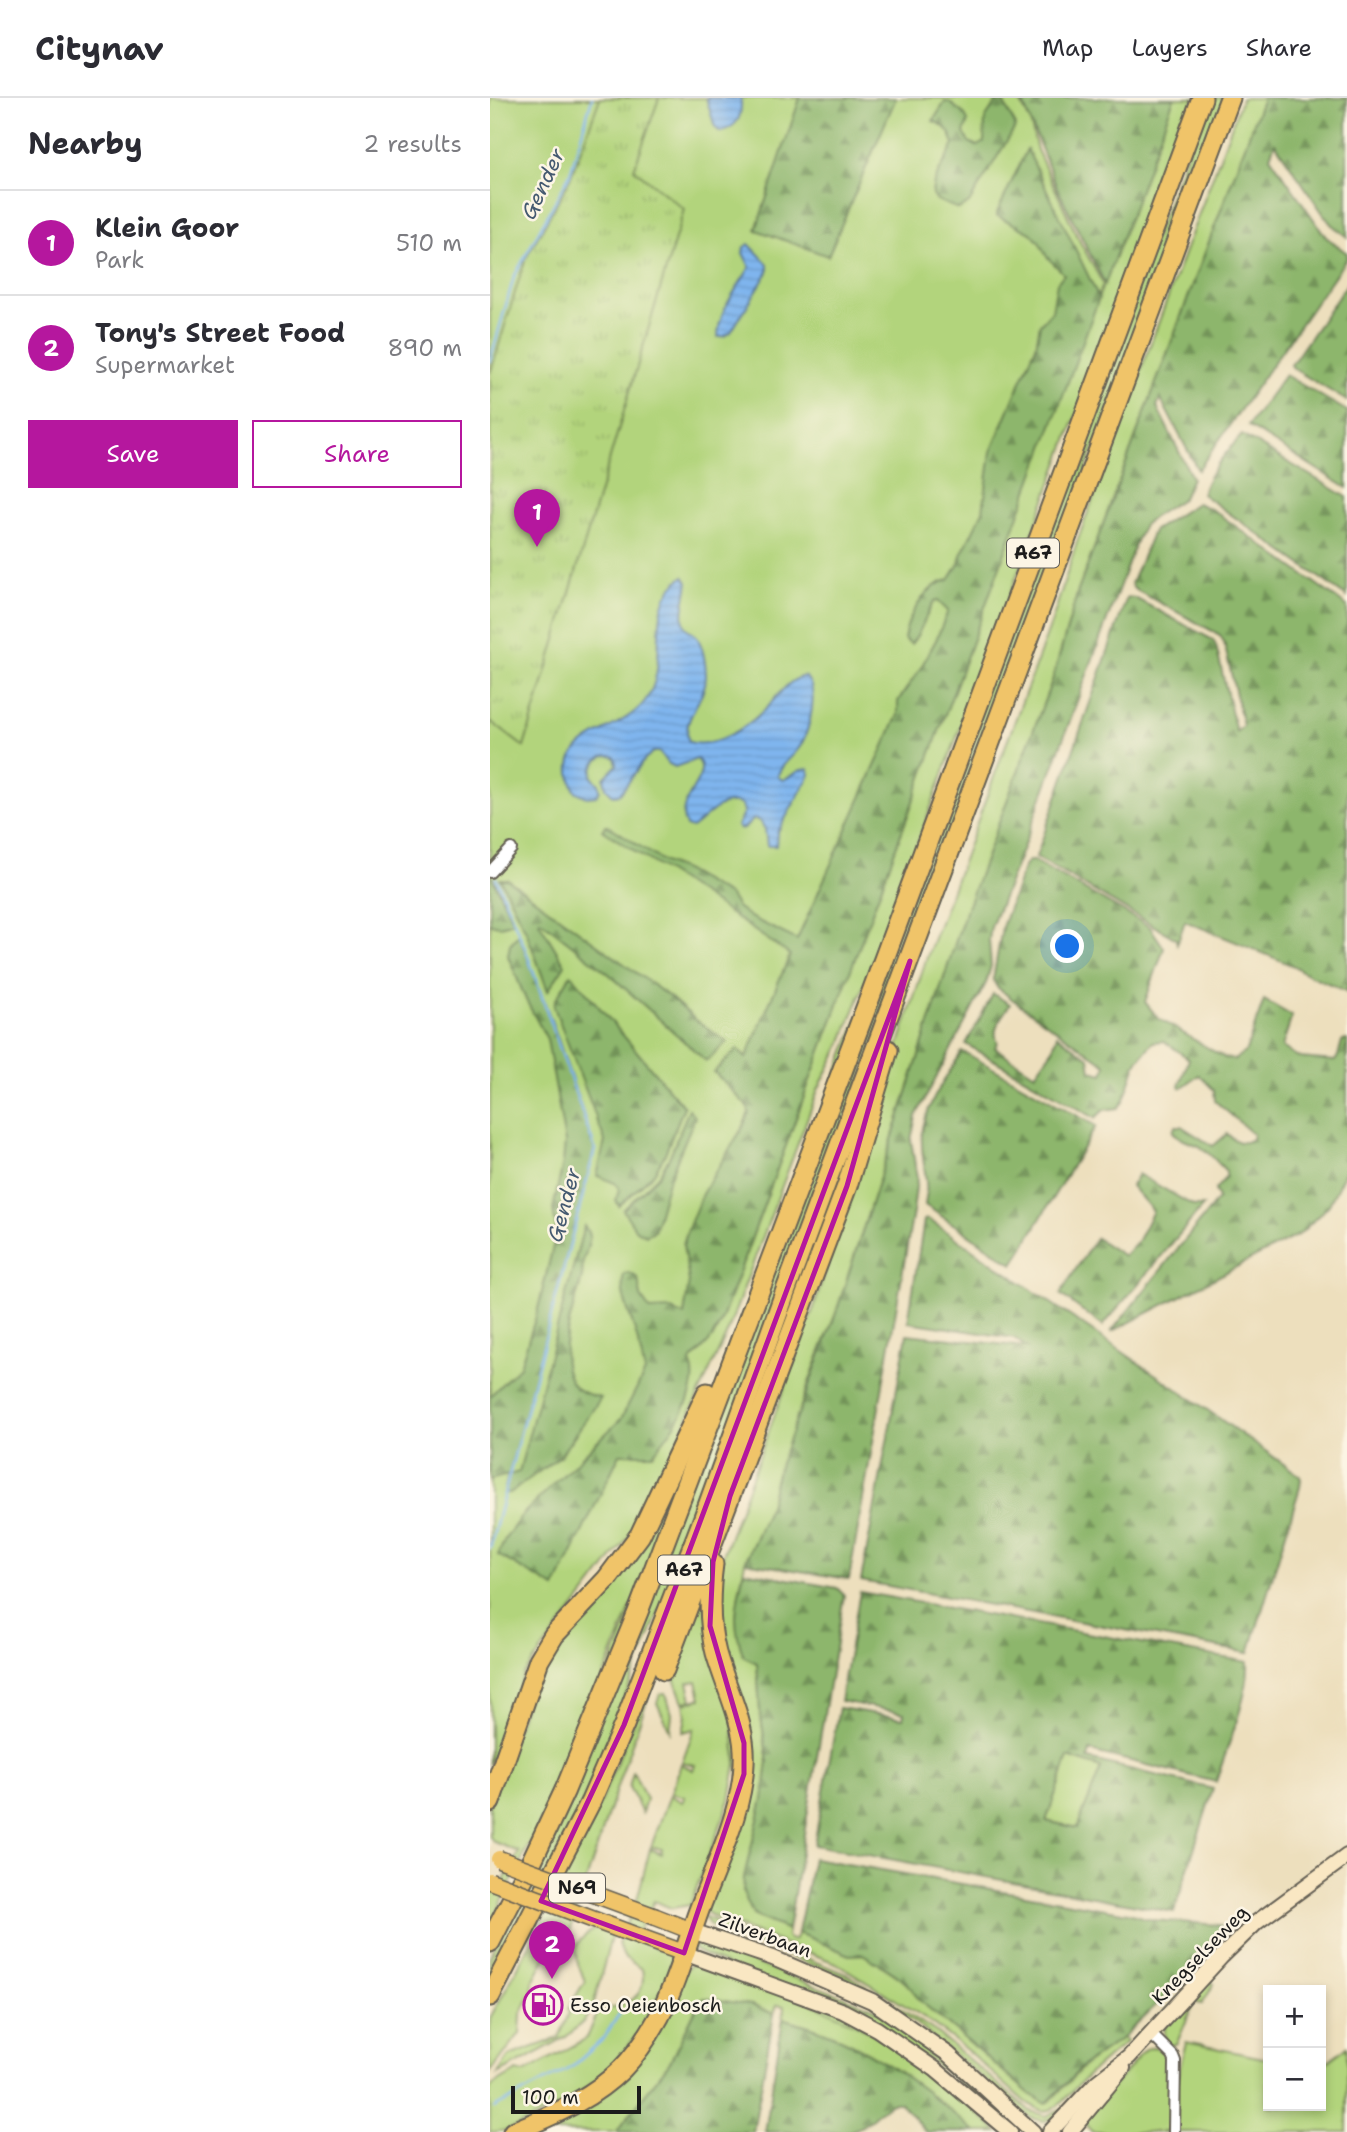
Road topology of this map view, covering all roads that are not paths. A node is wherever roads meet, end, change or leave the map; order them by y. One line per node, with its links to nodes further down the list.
1 (1202, 98): 6 (highway, A67)
2 (1230, 98): 5 (highway, A67)
3 (511, 849): 4 (street)
4 (490, 872)
5 (910, 961): 7 (highway, A67); 16 (highway, A67)
6 (748, 1318): 9 (highway, A67); 14 (highway, A67)
7 (730, 1496): 8 (highway, A67); 13 (highway, A67)
8 (664, 1670)
9 (490, 1802)
10 (1347, 1856): 17 (main road, Knegselseweg)
11 (494, 1858): 13 (main road, Zilverbaan / N69, bridge)
12 (490, 1881): 15 (main road, N69, bridge)
13 (692, 1931): 15 (highway, A67); 20 (main road, Zilverbaan)
14 (490, 1942)
15 (684, 1952): 19 (main road); 21 (highway, A67)
16 (490, 1996)
17 (1151, 2034): 18 (main road, Knegselseweg); 25 (street, Knegselseweg)
18 (1129, 2057): 20 (main road, Knegselseweg); 24 (main road, Knegselseweg)
19 (985, 2112): 22 (main road); 23 (main road)
20 (1046, 2130)
21 (513, 2132)
22 (1001, 2132)
23 (1010, 2132)
24 (1070, 2132)
25 (1174, 2132)

